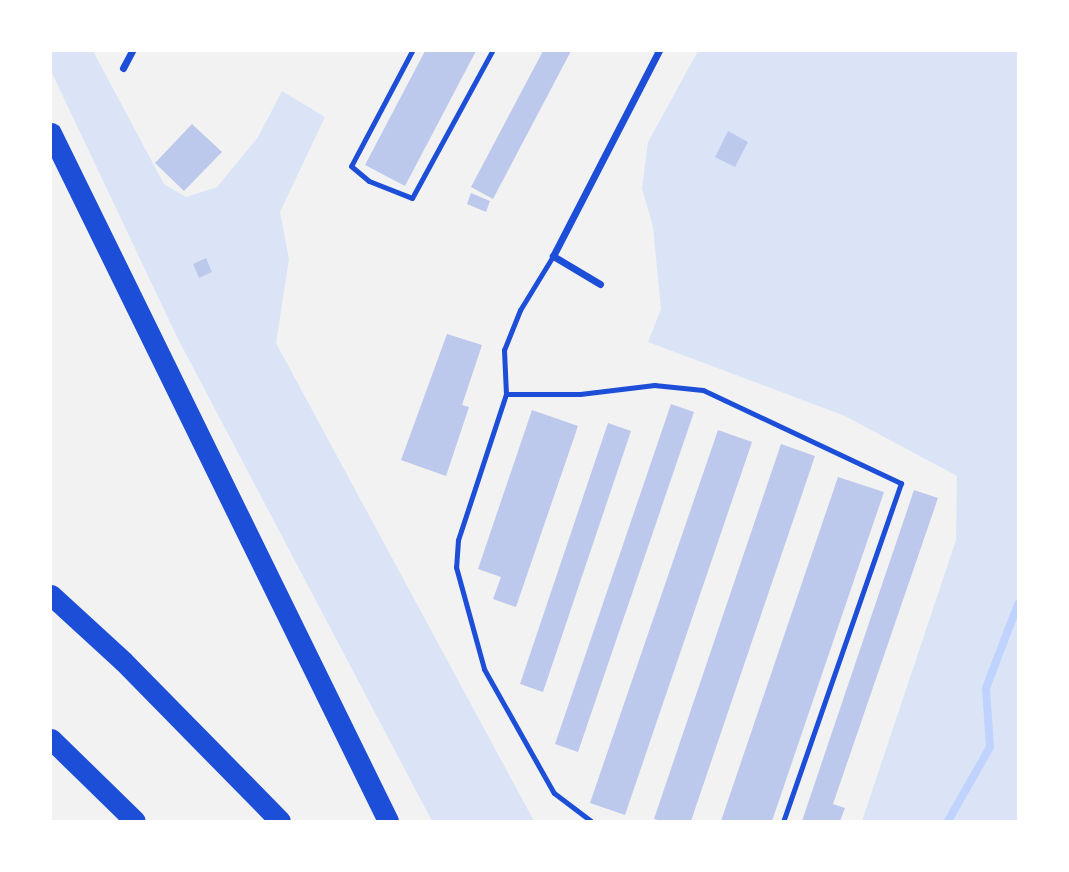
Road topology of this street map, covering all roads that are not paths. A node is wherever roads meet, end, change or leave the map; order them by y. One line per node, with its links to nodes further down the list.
1 (132, 51): 5 (street)
2 (412, 51): 3 (lane)
3 (492, 51)
4 (659, 51): 7 (street)
5 (123, 68)
6 (51, 132): 14 (highway)
7 (553, 256): 8 (street); 9 (lane)
8 (600, 285)
9 (506, 394): 15 (lane); 16 (lane)
10 (51, 595): 13 (highway)
11 (51, 739): 12 (highway)
12 (135, 821)
13 (281, 821)
14 (388, 821)
15 (591, 821)
16 (783, 821)

